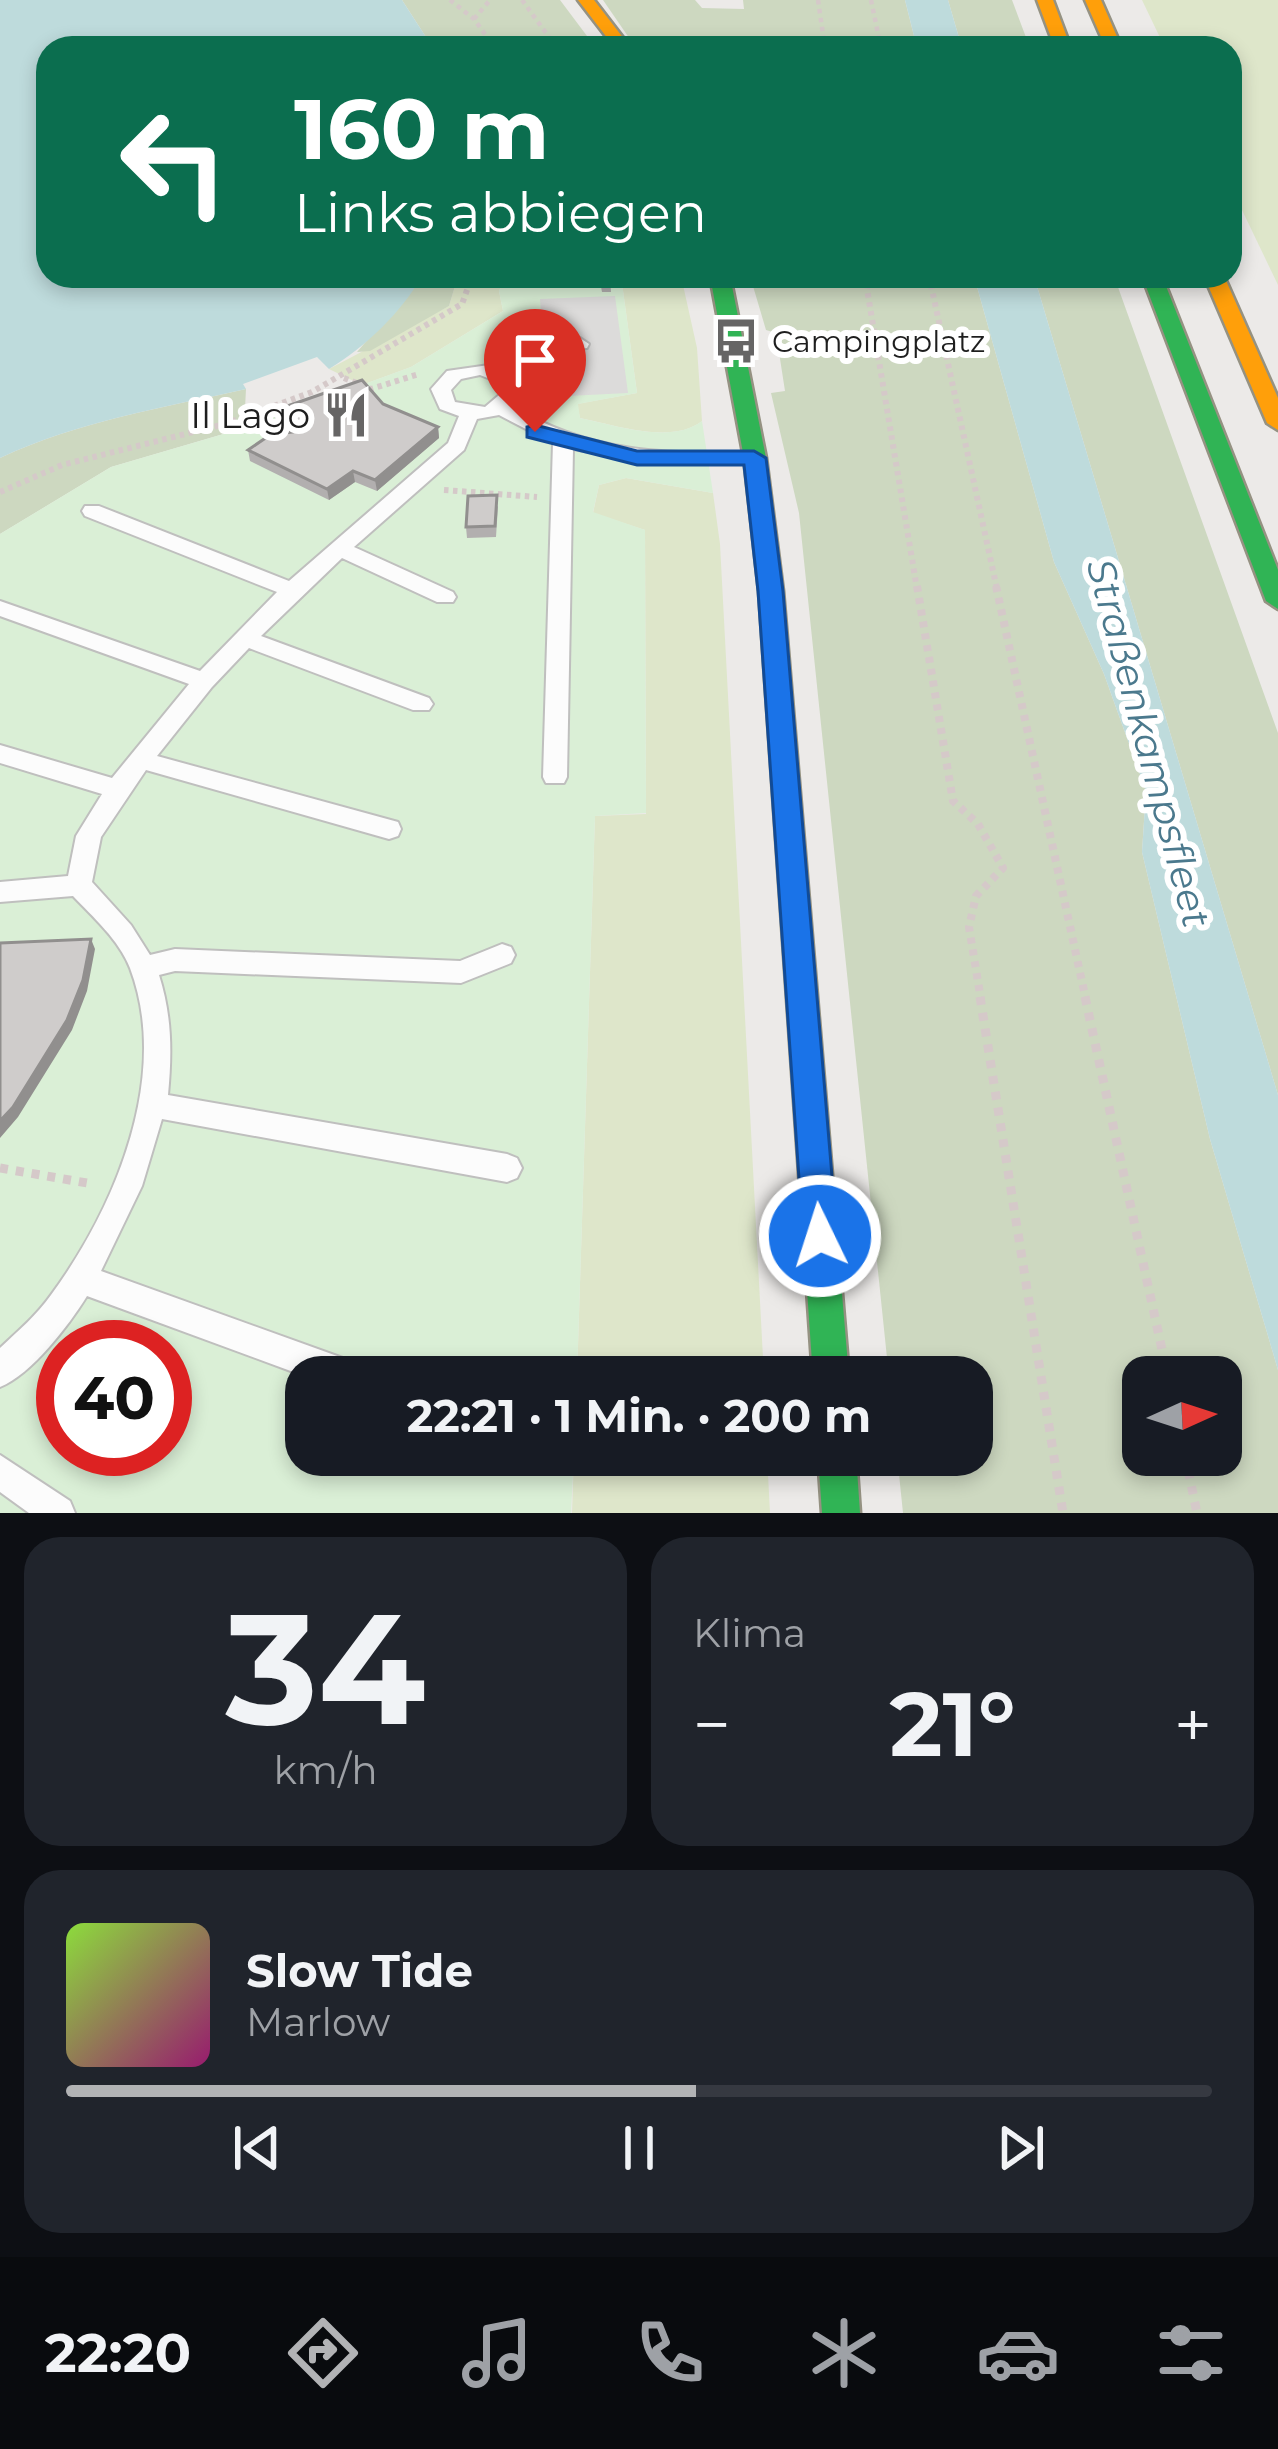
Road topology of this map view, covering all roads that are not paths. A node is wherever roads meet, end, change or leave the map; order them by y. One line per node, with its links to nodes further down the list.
1 (586, 0): 4 (main road)
2 (1045, 0): 5 (main road)
3 (1093, 0): 6 (main road)
4 (614, 36)
5 (1058, 36)
6 (1109, 36)
7 (722, 288): 16 (main road)
8 (1157, 288): 21 (main road)
9 (1219, 288): 14 (main road)
10 (580, 344): 11 (lane)
11 (493, 370): 12 (lane); 13 (lane)
12 (502, 408): 13 (lane); 15 (lane)
13 (470, 413): 18 (lane)
14 (1278, 423)
15 (563, 442): 16 (lane); 28 (lane)
16 (754, 458): 39 (main road)
17 (92, 511): 19 (lane)
18 (340, 549): 19 (lane); 20 (lane)
19 (292, 590): 23 (lane)
20 (446, 597)
21 (1278, 601)
22 (0, 608): 24 (lane)
23 (246, 639): 24 (lane); 25 (lane)
24 (204, 681): 27 (lane)
25 (422, 704)
26 (0, 754): 29 (lane)
27 (141, 760): 29 (lane); 30 (lane)
28 (555, 777)
29 (117, 789): 31 (lane)
30 (389, 829)
31 (80, 885): 32 (lane); 34 (lane)
32 (0, 892)
33 (502, 955): 34 (lane)
34 (144, 968): 35 (lane)
35 (153, 1105): 36 (lane); 37 (lane)
36 (507, 1168)
37 (79, 1278): 38 (lane); 40 (lane)
38 (293, 1356)
39 (829, 1356)
40 (0, 1371)
41 (0, 1472): 43 (lane)
42 (839, 1476): 44 (main road)
43 (58, 1513)
44 (842, 1513)

